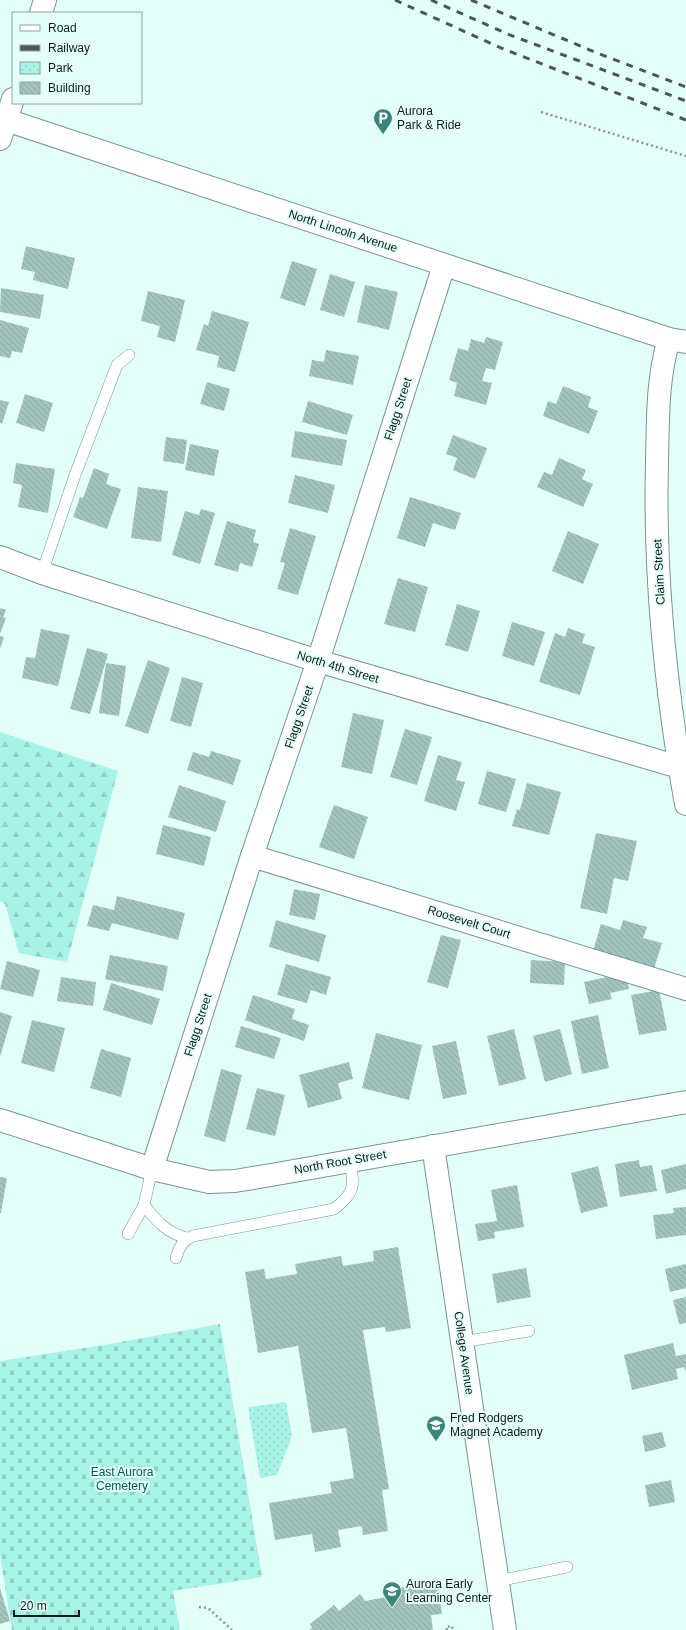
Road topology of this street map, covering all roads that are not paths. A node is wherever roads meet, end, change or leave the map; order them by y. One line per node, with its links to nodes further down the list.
1 (45, 0): 2 (street)
2 (41, 12)
3 (5, 119): 4 (street, North Lincoln Avenue)
4 (444, 265): 5 (street, North Lincoln Avenue); 9 (street, Flagg Street)
5 (677, 340): 10 (street, Claim Street)
6 (129, 355): 8 (lane)
7 (0, 558): 8 (street, North 4th Street)
8 (42, 573): 9 (street, North 4th Street)
9 (318, 661): 10 (street, North 4th Street); 12 (street, Flagg Street)
10 (679, 766): 11 (street, Claim Street)
11 (686, 804)
12 (252, 856): 13 (street, Roosevelt Court); 18 (street, Flagg Street)
13 (686, 989)
14 (686, 1102): 16 (street, North Root Street)
15 (0, 1120): 18 (street, North Root Street)
16 (433, 1146): 17 (street, North Root Street); 24 (street, College Avenue)
17 (350, 1160): 18 (street, North Root Street); 21 (lane)
18 (152, 1169): 19 (lane)
19 (144, 1205): 20 (lane); 21 (lane)
20 (128, 1234)
21 (187, 1238): 22 (lane)
22 (176, 1258)
23 (528, 1331): 24 (lane)
24 (462, 1342): 26 (street, College Avenue)
25 (567, 1567): 26 (lane)
26 (497, 1580): 27 (street, College Avenue)
27 (505, 1630)

